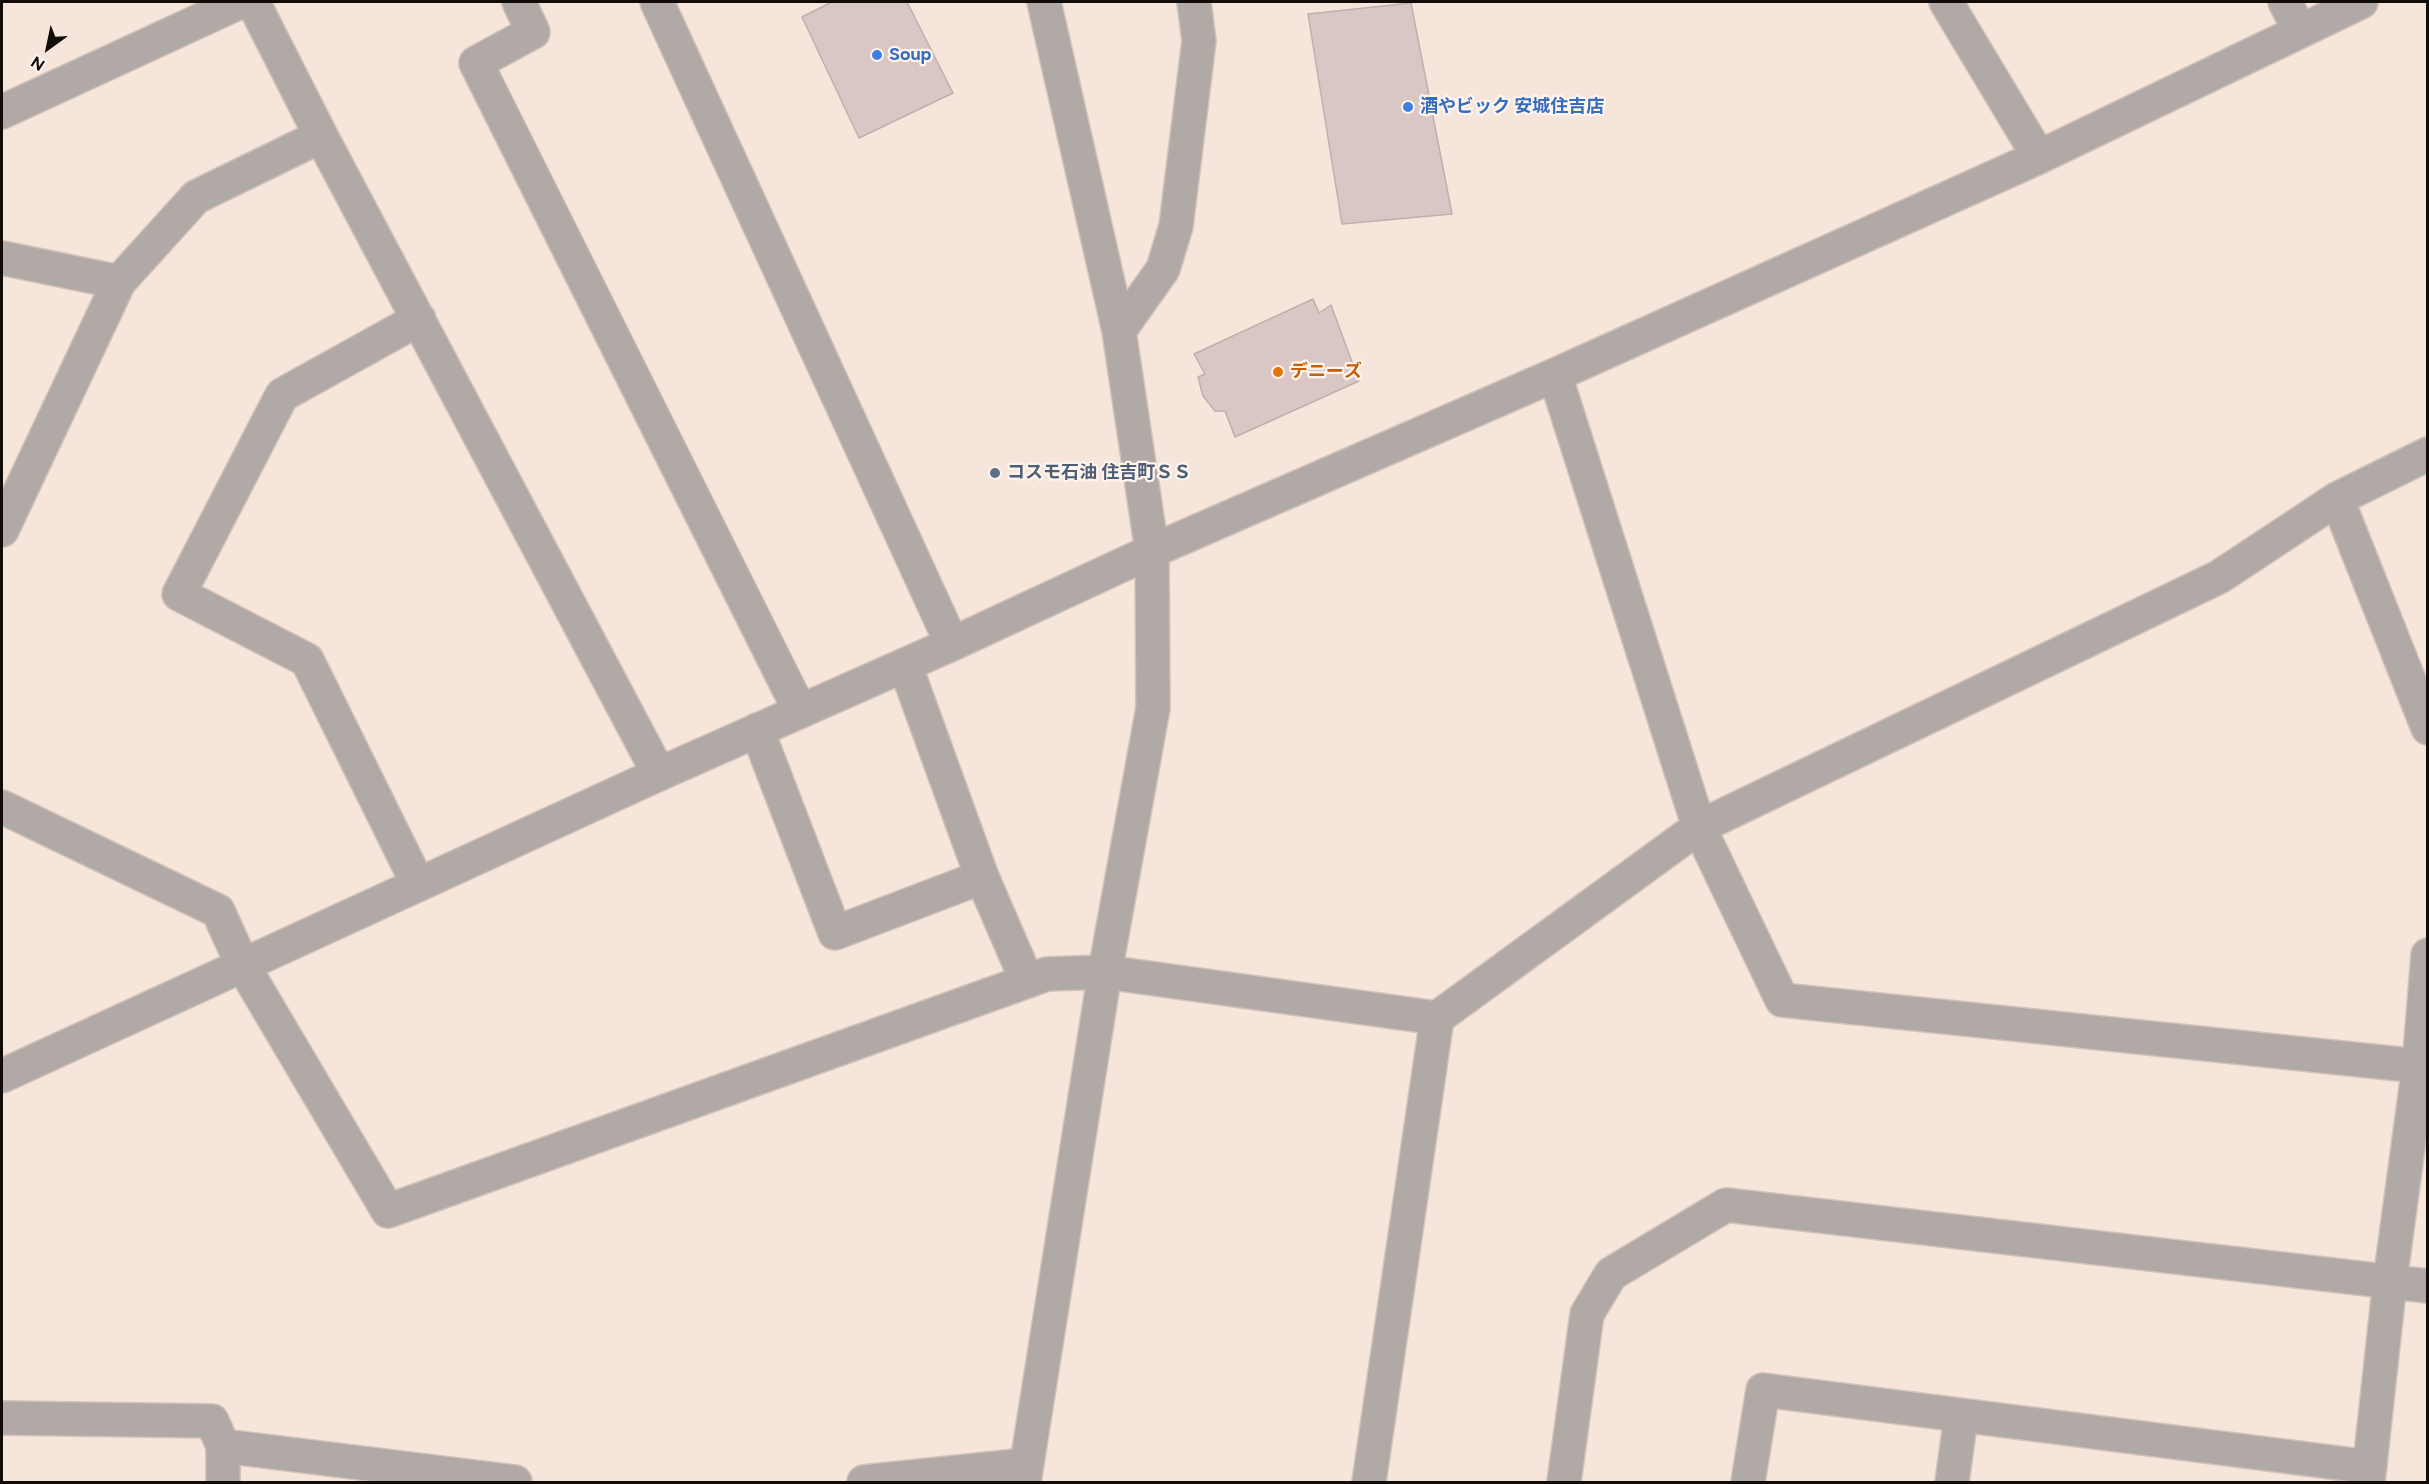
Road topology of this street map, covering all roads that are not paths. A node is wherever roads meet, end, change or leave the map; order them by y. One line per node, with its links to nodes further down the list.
1 (240, 2): 11 (street)
2 (253, 2): 12 (street)
3 (519, 2): 25 (street)
4 (657, 2): 23 (street)
5 (1044, 2): 17 (street)
6 (1194, 2): 17 (street)
7 (1946, 2): 13 (street)
8 (2285, 2): 10 (street)
9 (2361, 2): 10 (street)
10 (2300, 31): 13 (street)
11 (2, 112)
12 (321, 136): 15 (street); 16 (street)
13 (2039, 157): 18 (street)
14 (2, 258): 15 (street)
15 (119, 282): 21 (street)
16 (419, 319): 28 (street); 32 (street)
17 (1119, 331): 22 (street)
18 (1555, 375): 22 (street); 30 (street)
19 (2427, 454): 20 (street)
20 (2337, 499): 26 (street); 30 (street)
21 (2, 530)
22 (1152, 550): 23 (street); 35 (street)
23 (952, 644): 24 (street)
24 (905, 665): 25 (street); 31 (street)
25 (800, 711): 27 (street)
26 (2427, 728)
27 (757, 730): 28 (street); 31 (street)
28 (659, 774): 32 (street)
29 (2, 807): 34 (street)
30 (1699, 827): 37 (street); 38 (street)
31 (982, 877): 36 (street)
32 (418, 884): 34 (street)
33 (2427, 956): 38 (street)
34 (242, 964): 36 (street); 39 (street)
35 (1105, 972): 36 (street); 37 (street); 45 (street)
36 (1027, 981)
37 (1437, 1018): 50 (street)
38 (2419, 1065): 40 (street)
39 (2, 1076)
40 (2390, 1281): 41 (street); 46 (street); 51 (street)
41 (2427, 1286)
42 (1961, 1417): 46 (street); 52 (street); 53 (street)
43 (2, 1418): 44 (street)
44 (223, 1446): 47 (street); 48 (street)
45 (1025, 1474): 49 (street)
46 (2369, 1475)
47 (223, 1482)
48 (515, 1482)
49 (864, 1482)
50 (1369, 1482)
51 (1564, 1482)
52 (1748, 1482)
53 (1952, 1482)

